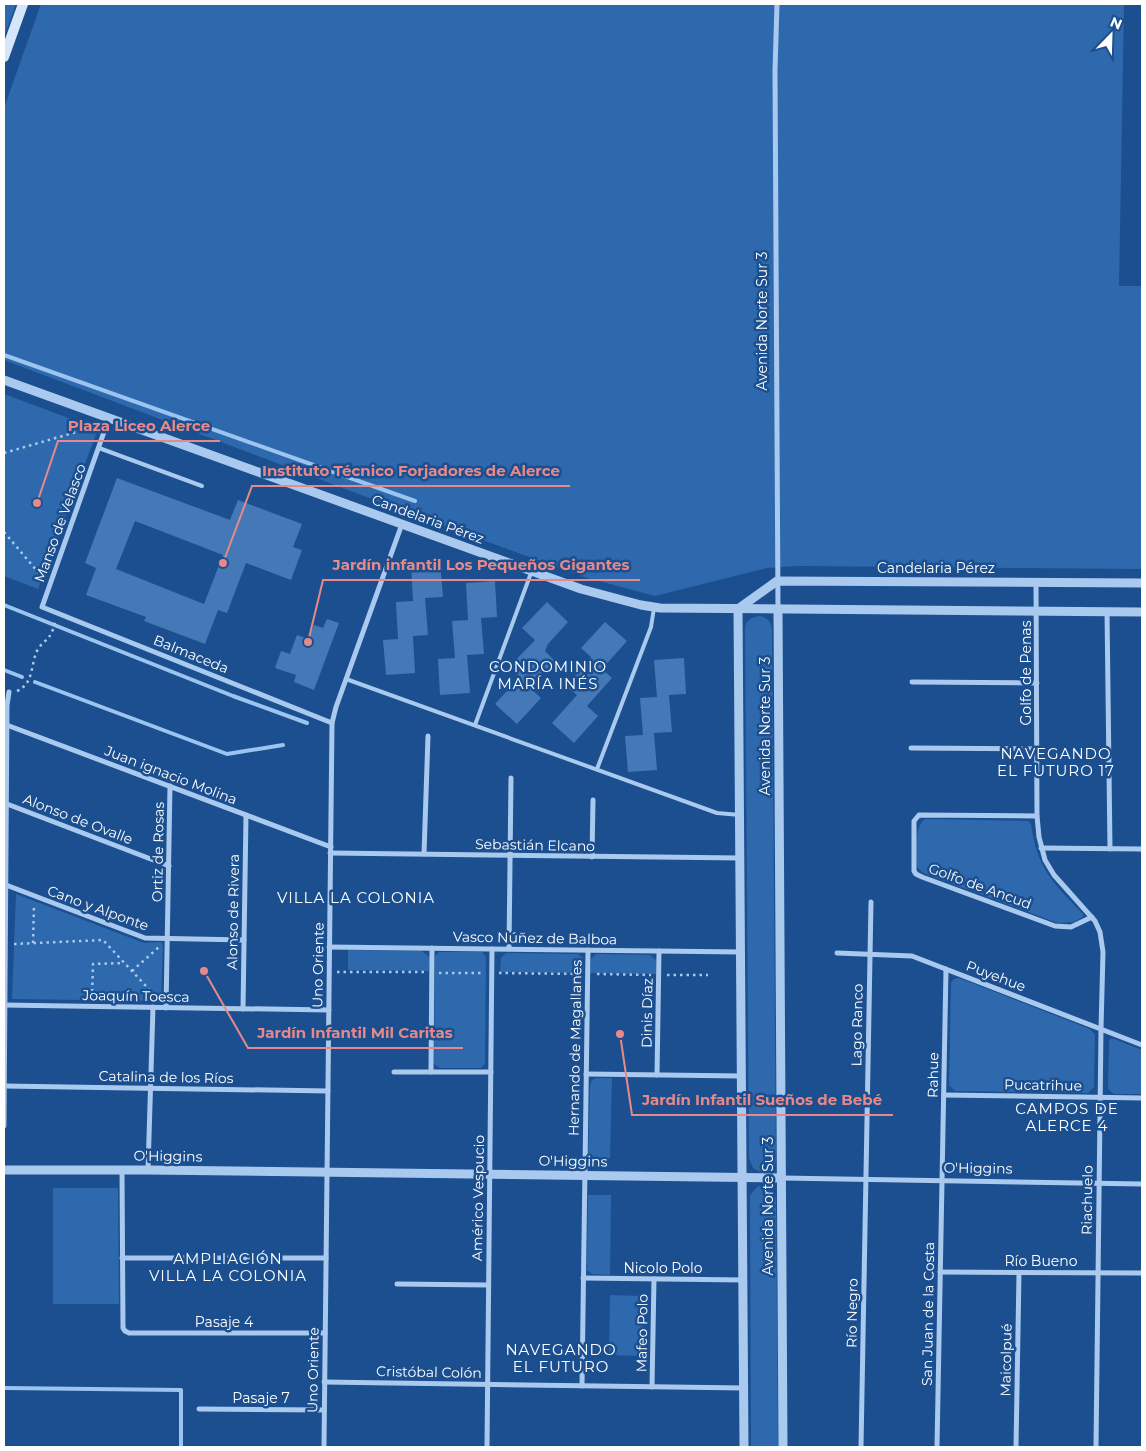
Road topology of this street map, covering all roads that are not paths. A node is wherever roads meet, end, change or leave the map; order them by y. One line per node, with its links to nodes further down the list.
1 (23, 4): 3 (main road)
2 (777, 4): 10 (street, Avenida Norte Sur 3)
3 (4, 56)
4 (4, 380): 5 (street, Candelaria Pérez)
5 (109, 418): 6 (street, Manso de Velasco); 8 (street, Candelaria Pérez)
6 (99, 448): 7 (lane); 13 (street, Manso de Velasco)
7 (202, 486)
8 (402, 524): 9 (street, Candelaria Pérez); 20 (street, Uno Oriente)
9 (532, 571): 14 (street, Candelaria Pérez); 26 (lane)
10 (777, 581): 11 (street, Candelaria Pérez); 15 (street); 16 (street, Avenida Norte Sur 3)
11 (1036, 582): 12 (street, Candelaria Pérez); 17 (street, Golfo de Penas)
12 (1142, 583)
13 (42, 607): 24 (street, Balmaceda)
14 (654, 608): 15 (street, Candelaria Pérez); 30 (lane)
15 (738, 609): 16 (street, Candelaria Pérez); 36 (street, Avenida Norte Sur 3)
16 (778, 609): 17 (street, Candelaria Pérez); 91 (street, Avenida Norte Sur 3)
17 (1036, 611): 18 (street, Candelaria Pérez); 22 (street, Golfo de Penas)
18 (1107, 612): 19 (street, Candelaria Pérez); 40 (street)
19 (1142, 612)
20 (346, 679): 24 (street, Uno Oriente); 26 (lane)
21 (912, 682): 22 (street)
22 (1037, 683): 29 (street, Golfo de Penas)
23 (10, 692): 25 (street)
24 (332, 723): 38 (street, Uno Oriente)
25 (6, 724): 32 (street, Juan ignacio Molina); 34 (street)
26 (475, 725): 30 (lane)
27 (428, 736): 43 (street)
28 (911, 748): 29 (street)
29 (1037, 749): 37 (street, Golfo de Penas)
30 (597, 769): 36 (lane)
31 (511, 778): 44 (street)
32 (170, 786): 35 (street, Juan ignacio Molina); 47 (street, Ortiz de Rosas)
33 (593, 800): 45 (street)
34 (6, 804): 47 (street, Alonso de Ovalle); 48 (street)
35 (246, 815): 38 (street, Juan ignacio Molina); 52 (street, Alonso de Rivera)
36 (740, 815): 46 (street, Avenida Norte Sur 3)
37 (1037, 816): 39 (street, Golfo de Penas); 50 (street, Golfo de Ancud)
38 (330, 847): 42 (street, Uno Oriente)
39 (1041, 848): 40 (street); 50 (street, Golfo de Penas)
40 (1110, 849): 41 (street)
41 (1142, 849)
42 (330, 853): 43 (street, Sebastián Elcano); 53 (street, Uno Oriente)
43 (424, 854): 44 (street, Sebastián Elcano)
44 (510, 856): 45 (street, Sebastián Elcano); 56 (street)
45 (592, 857): 46 (street, Sebastián Elcano)
46 (740, 858): 59 (street, Avenida Norte Sur 3)
47 (169, 866): 51 (street, Ortiz de Rosas)
48 (6, 885): 51 (street, Cano y Alponte); 64 (street)
49 (871, 902): 62 (street, Lago Ranco)
50 (1092, 917): 60 (street, Golfo de Penas)
51 (167, 939): 52 (street, Cano y Alponte); 66 (street, Ortiz de Rosas)
52 (244, 940): 67 (street, Alonso de Rivera)
53 (329, 947): 54 (street, Vasco Núñez de Balboa); 68 (street, Uno Oriente)
54 (432, 948): 55 (street, Vasco Núñez de Balboa); 72 (street)
55 (492, 949): 56 (street, Vasco Núñez de Balboa); 73 (street, Américo Vespucio)
56 (508, 949): 57 (street, Vasco Núñez de Balboa)
57 (588, 950): 58 (street, Vasco Núñez de Balboa); 74 (street, Hernando de Magallanes)
58 (660, 951): 59 (street, Vasco Núñez de Balboa); 75 (street, Dinis Díaz)
59 (740, 952): 76 (street, Avenida Norte Sur 3)
60 (1103, 952): 69 (street, Riachuelo)
61 (836, 953): 62 (street, Puyehue)
62 (870, 953): 63 (street, Puyehue); 92 (street, Lago Ranco)
63 (946, 969): 69 (street, Puyehue); 80 (street, Rahue)
64 (4, 1005): 65 (street, Joaquín Toesca); 77 (street)
65 (153, 1007): 66 (street, Joaquín Toesca); 78 (street)
66 (166, 1008): 67 (street, Joaquín Toesca)
67 (243, 1009): 68 (street, Joaquín Toesca)
68 (329, 1010): 79 (street, Uno Oriente)
69 (1101, 1029): 70 (street, Puyehue); 81 (street, Riachuelo)
70 (1142, 1045)
71 (394, 1072): 72 (street)
72 (431, 1072): 73 (street)
73 (491, 1072): 88 (street, Américo Vespucio)
74 (586, 1074): 75 (street); 89 (street, Hernando de Magallanes)
75 (658, 1075): 76 (street)
76 (741, 1076): 90 (street, Avenida Norte Sur 3)
77 (4, 1086): 78 (street, Catalina de los Ríos); 83 (street)
78 (151, 1088): 79 (street, Catalina de los Ríos); 86 (street)
79 (328, 1091): 87 (street, Uno Oriente)
80 (944, 1095): 81 (street, Pucatrihue); 93 (street, Rahue)
81 (1100, 1097): 82 (street, Pucatrihue); 94 (street, Riachuelo)
82 (1142, 1098)
83 (4, 1126)
84 (4, 1170): 85 (street, O'Higgins)
85 (122, 1170): 86 (street, O'Higgins); 96 (street)
86 (148, 1170): 87 (street, O'Higgins)
87 (327, 1172): 88 (street, O'Higgins); 97 (street, Uno Oriente)
88 (490, 1174): 89 (street, O'Higgins); 106 (street, Américo Vespucio)
89 (584, 1175): 90 (street, O'Higgins); 102 (street, Hernando de Magallanes)
90 (742, 1177): 91 (street, O'Higgins); 104 (street, Avenida Norte Sur 3)
91 (782, 1178): 92 (street, O'Higgins); 118 (street, Avenida Norte Sur 3)
92 (866, 1179): 93 (street, O'Higgins); 119 (street, Río Negro)
93 (942, 1181): 94 (street, O'Higgins); 98 (street, San Juan de la Costa)
94 (1099, 1184): 95 (street, O'Higgins); 100 (street, Riachuelo)
95 (1142, 1184)
96 (122, 1258): 97 (street); 107 (street, Pasaje 4)
97 (326, 1258): 107 (street, Uno Oriente)
98 (940, 1272): 99 (street, Río Bueno); 120 (street, San Juan de la Costa)
99 (1019, 1272): 100 (street, Río Bueno); 121 (street, Maicolpué)
100 (1098, 1273): 101 (street, Río Bueno); 122 (street, Riachuelo)
101 (1142, 1273)
102 (583, 1278): 103 (street, Nicolo Polo); 110 (street, Hernando de Magallanes)
103 (654, 1279): 104 (street, Nicolo Polo); 111 (street, Mafeo Polo)
104 (743, 1280): 112 (street, Avenida Norte Sur 3)
105 (397, 1284): 106 (street)
106 (488, 1286): 109 (street, Américo Vespucio)
107 (325, 1333): 108 (street, Uno Oriente)
108 (324, 1382): 109 (street, Cristóbal Colón); 114 (street, Uno Oriente)
109 (487, 1384): 110 (street, Cristóbal Colón); 116 (street, Américo Vespucio)
110 (582, 1386): 111 (street, Cristóbal Colón)
111 (652, 1387): 112 (street, Cristóbal Colón)
112 (744, 1388): 117 (street, Avenida Norte Sur 3)
113 (198, 1409): 114 (street, Pasaje 7)
114 (324, 1410): 115 (street, Uno Oriente)
115 (324, 1447)
116 (487, 1447)
117 (744, 1447)
118 (783, 1447)
119 (862, 1447)
120 (937, 1447)
121 (1016, 1447)
122 (1096, 1447)

